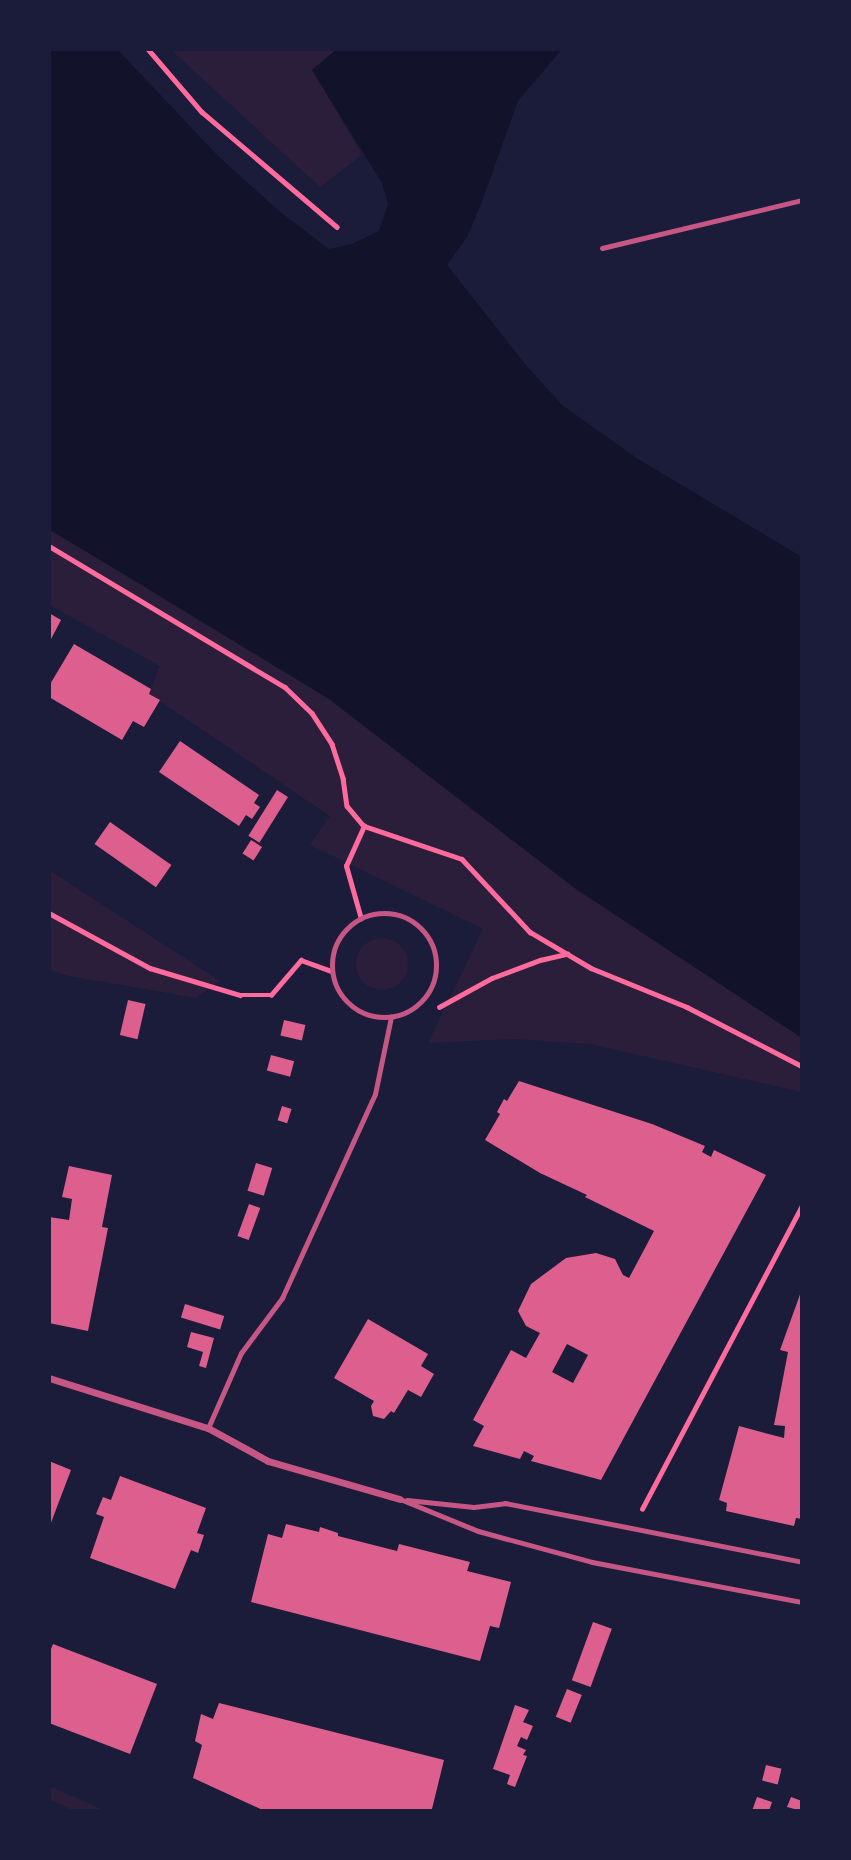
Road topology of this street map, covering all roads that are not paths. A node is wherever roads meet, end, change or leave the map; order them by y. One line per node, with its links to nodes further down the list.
1 (802, 200): 2 (lane)
2 (602, 248)
3 (391, 1017): 3 (lane); 5 (lane)
4 (49, 1378): 5 (street)
5 (208, 1428): 6 (street)
6 (400, 1499): 7 (lane); 8 (lane)
7 (802, 1562)
8 (802, 1601)

